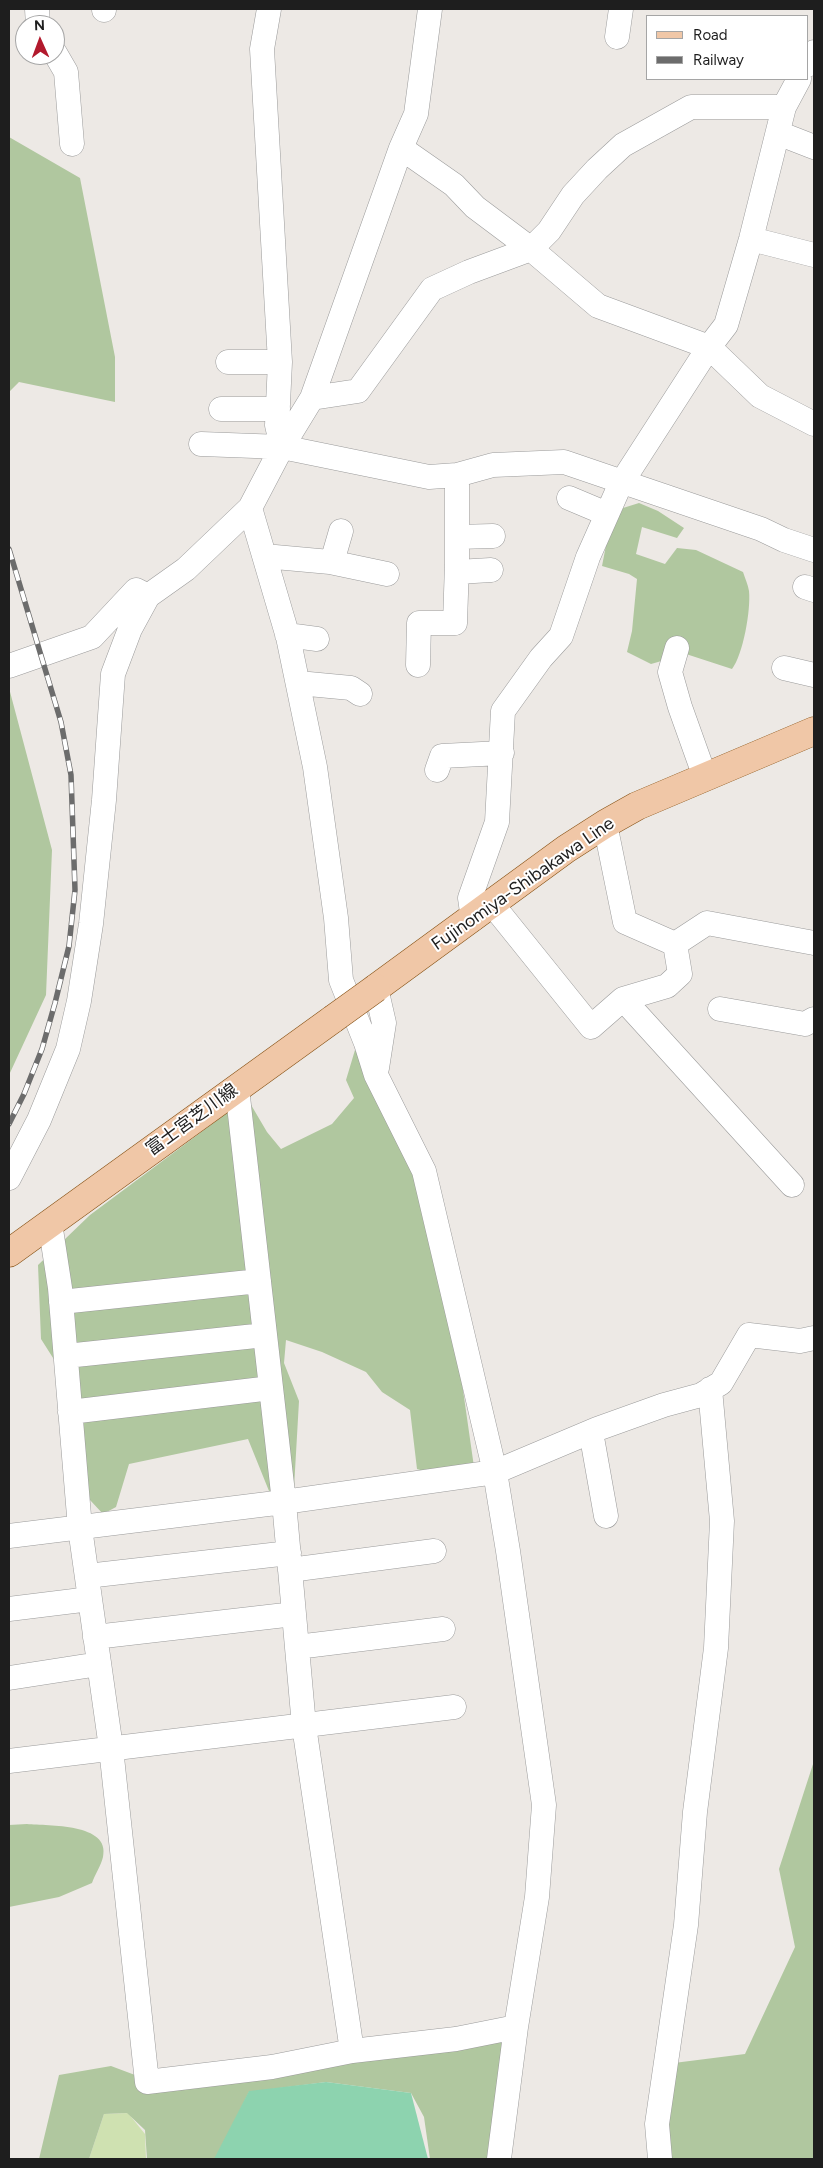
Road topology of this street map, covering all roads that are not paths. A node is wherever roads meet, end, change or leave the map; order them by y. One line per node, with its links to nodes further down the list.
1 (269, 9): 19 (street)
2 (430, 9): 13 (street)
3 (621, 9): 4 (street)
4 (616, 37)
5 (814, 52): 6 (street)
6 (808, 63)
7 (62, 65): 11 (street)
8 (798, 80): 9 (street)
9 (784, 107): 10 (street); 15 (street)
10 (778, 133): 12 (street); 14 (street)
11 (72, 144)
12 (814, 147)
13 (401, 148): 15 (street); 20 (street)
14 (751, 239): 16 (street); 17 (street)
15 (531, 249): 17 (street); 20 (street)
16 (814, 254)
17 (709, 347): 23 (street); 27 (street)
18 (228, 362): 19 (street)
19 (280, 362): 22 (street)
20 (312, 398): 25 (street)
21 (221, 409): 22 (street)
22 (278, 409): 25 (street)
23 (814, 424)
24 (201, 444): 25 (street)
25 (282, 447): 26 (street); 29 (street)
26 (457, 475): 27 (street); 33 (street)
27 (623, 481): 30 (street); 34 (street)
28 (569, 498): 30 (street)
29 (250, 508): 35 (street); 40 (street)
30 (607, 514): 51 (street)
31 (341, 531): 36 (street)
32 (493, 536): 33 (street)
33 (457, 537): 38 (street)
34 (814, 550)
35 (264, 556): 36 (street); 41 (street)
36 (332, 562): 39 (street)
37 (491, 570): 38 (street)
38 (457, 572): 44 (street)
39 (387, 574)
40 (148, 596): 45 (street); 64 (street)
41 (287, 635): 42 (street); 48 (street)
42 (317, 639)
43 (677, 648): 53 (street)
44 (418, 664)
45 (9, 666)
46 (784, 668): 47 (street)
47 (814, 674)
48 (298, 683): 49 (street); 62 (street)
49 (360, 694)
50 (814, 731): 53 (main road, Fujinomiya-Shibakawa Line)
51 (502, 753): 52 (street); 55 (street)
52 (437, 770)
53 (705, 777): 54 (main road, Fujinomiya-Shibakawa Line)
54 (605, 824): 55 (main road, Fujinomiya-Shibakawa Line); 57 (street)
55 (483, 911): 58 (main road, Fujinomiya-Shibakawa Line); 59 (street)
56 (814, 943): 57 (street)
57 (675, 944): 59 (street)
58 (376, 988): 62 (street); 63 (main road, 富士宮芝川線, bridge)
59 (623, 999): 65 (street)
60 (720, 1009): 61 (street)
61 (814, 1019)
62 (376, 1075): 77 (street)
63 (237, 1088): 66 (main road, 富士宮芝川線); 68 (street)
64 (9, 1178)
65 (792, 1184)
66 (50, 1223): 67 (main road, 富士宮芝川線); 69 (street)
67 (9, 1252)
68 (259, 1281): 69 (street); 70 (street)
69 (61, 1302): 72 (street)
70 (265, 1334): 72 (street); 73 (street)
71 (814, 1338): 74 (street)
72 (66, 1356): 75 (street)
73 (271, 1388): 75 (street); 78 (street)
74 (710, 1389): 76 (street); 99 (street)
75 (70, 1412): 80 (street)
76 (591, 1432): 77 (street); 79 (street)
77 (495, 1472): 78 (street); 96 (street)
78 (284, 1502): 80 (street); 83 (street)
79 (606, 1516)
80 (80, 1528): 81 (street); 84 (street)
81 (9, 1536)
82 (434, 1551): 83 (street)
83 (289, 1561): 84 (street); 86 (street)
84 (88, 1588): 85 (street); 88 (street)
85 (9, 1609)
86 (294, 1614): 88 (street); 89 (street)
87 (443, 1629): 89 (street)
88 (95, 1637): 90 (street)
89 (297, 1647): 93 (street)
90 (99, 1664): 91 (street); 94 (street)
91 (9, 1678)
92 (454, 1707): 93 (street)
93 (304, 1726): 94 (street); 97 (street)
94 (111, 1748): 95 (street); 97 (street)
95 (9, 1762)
96 (516, 2027): 97 (street); 98 (street)
97 (352, 2051)
98 (499, 2159)
99 (660, 2159)

